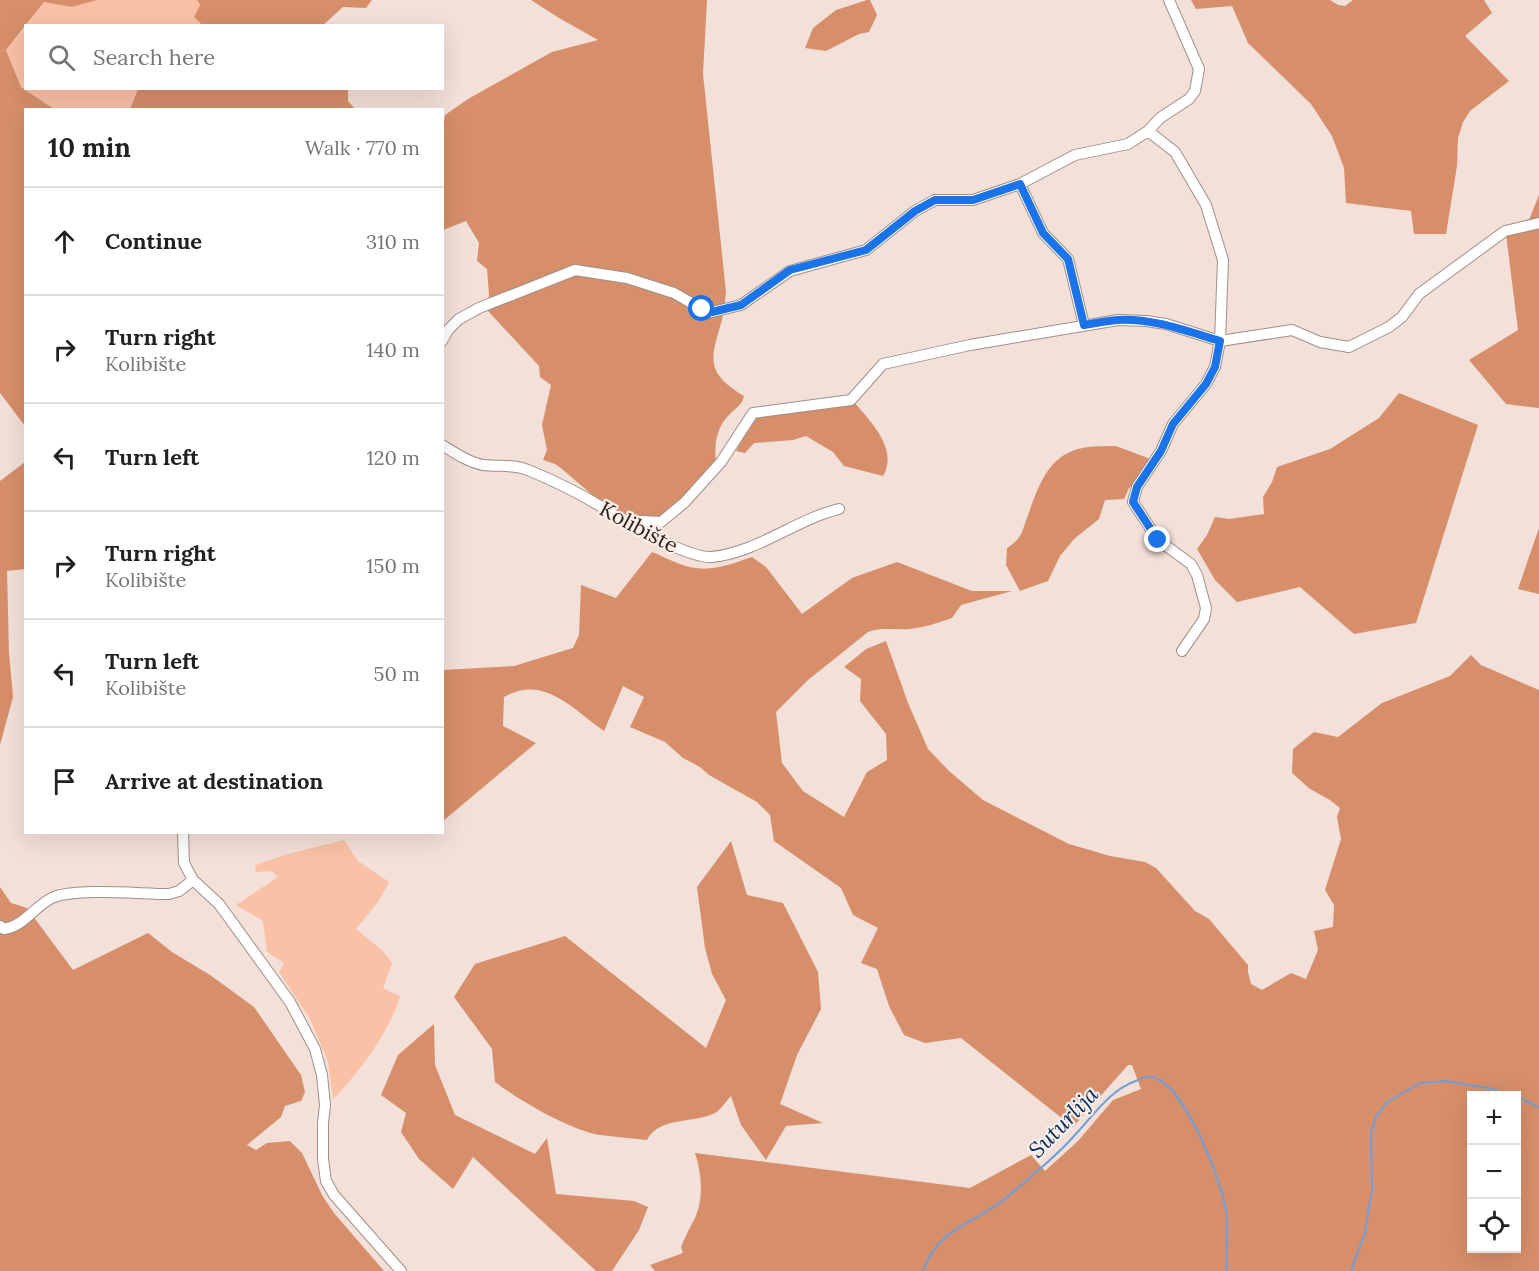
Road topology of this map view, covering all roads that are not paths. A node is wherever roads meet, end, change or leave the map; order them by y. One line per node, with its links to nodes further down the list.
1 (1169, 0): 2 (street)
2 (1148, 131): 3 (street); 7 (street)
3 (1020, 184): 5 (street); 6 (street)
4 (1539, 223): 7 (street)
5 (1084, 325): 7 (street); 10 (street)
6 (444, 337)
7 (1220, 341): 11 (street)
8 (444, 446): 10 (street, Kolibište)
9 (839, 509): 10 (street, Kolibište)
10 (622, 520)
11 (1182, 651)
12 (183, 834): 13 (street)
13 (193, 880): 14 (street); 15 (street)
14 (0, 926)
15 (401, 1271)

